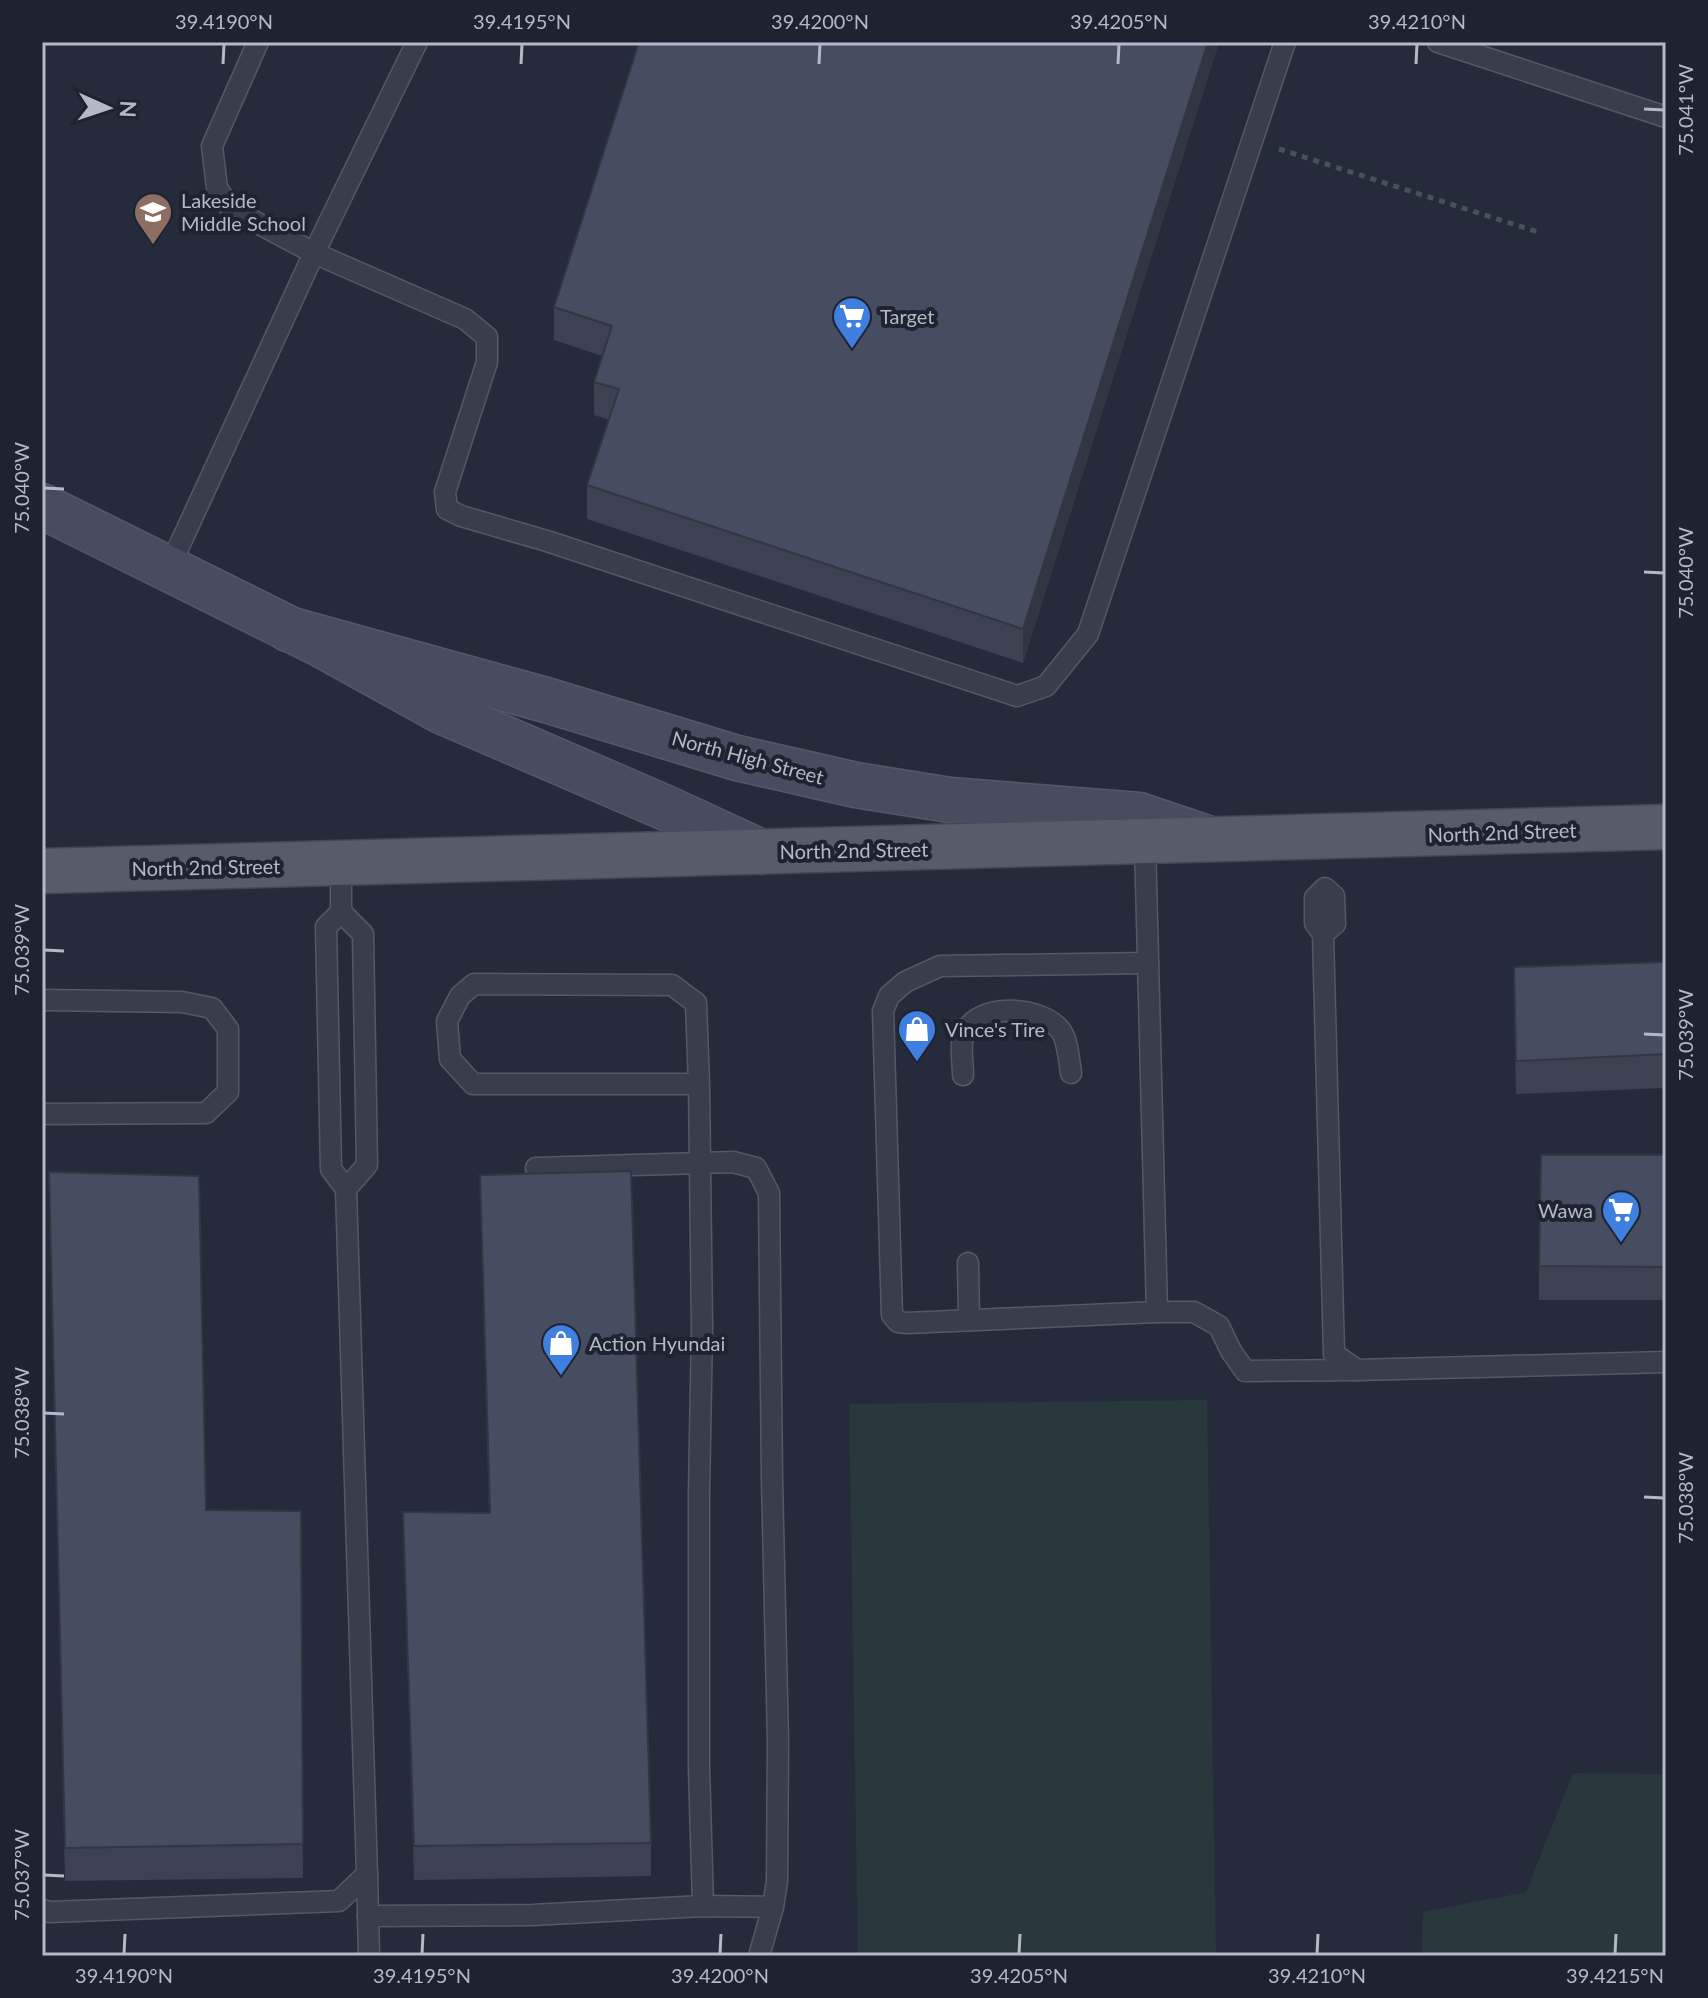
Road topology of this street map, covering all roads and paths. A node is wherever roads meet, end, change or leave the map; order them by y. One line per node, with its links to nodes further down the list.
1 (258, 42): 8 (lane)
2 (417, 42): 8 (lane)
3 (1285, 42): 6 (lane)
4 (1438, 42): 5 (lane)
5 (1666, 117)
6 (1253, 140): 7 (path); 8 (lane)
7 (1541, 233)
8 (314, 253): 10 (lane)
9 (42, 506): 10 (street, North High Street)
10 (169, 568): 11 (street, North High Street)
11 (288, 629): 13 (street, North High Street); 15 (street, North High Street)
12 (1666, 827): 13 (main road, North 2nd Street)
13 (1216, 841): 14 (main road, North 2nd Street)
14 (1145, 842): 15 (main road, North 2nd Street); 20 (lane)
15 (761, 852): 16 (main road, North 2nd Street)
16 (341, 863): 17 (main road, North 2nd Street); 18 (lane)
17 (42, 871)
18 (341, 912): 28 (lane); 28 (lane)
19 (1323, 934): 33 (lane)
20 (1148, 963): 30 (lane); 31 (lane)
21 (42, 1000): 25 (lane)
22 (1071, 1073): 23 (lane)
23 (963, 1075)
24 (699, 1084): 24 (lane); 26 (lane)
25 (42, 1114)
26 (700, 1162): 27 (lane); 35 (lane); 36 (lane)
27 (536, 1168)
28 (346, 1189): 34 (lane)
29 (968, 1263): 31 (lane)
30 (1157, 1312): 31 (lane); 33 (lane)
31 (969, 1320)
32 (1666, 1362): 33 (lane)
33 (1357, 1370)
34 (367, 1874): 37 (lane); 38 (lane)
35 (703, 1906): 36 (lane); 38 (lane)
36 (773, 1907): 40 (lane)
37 (42, 1910)
38 (368, 1916): 39 (lane)
39 (369, 1956)
40 (759, 1956)

